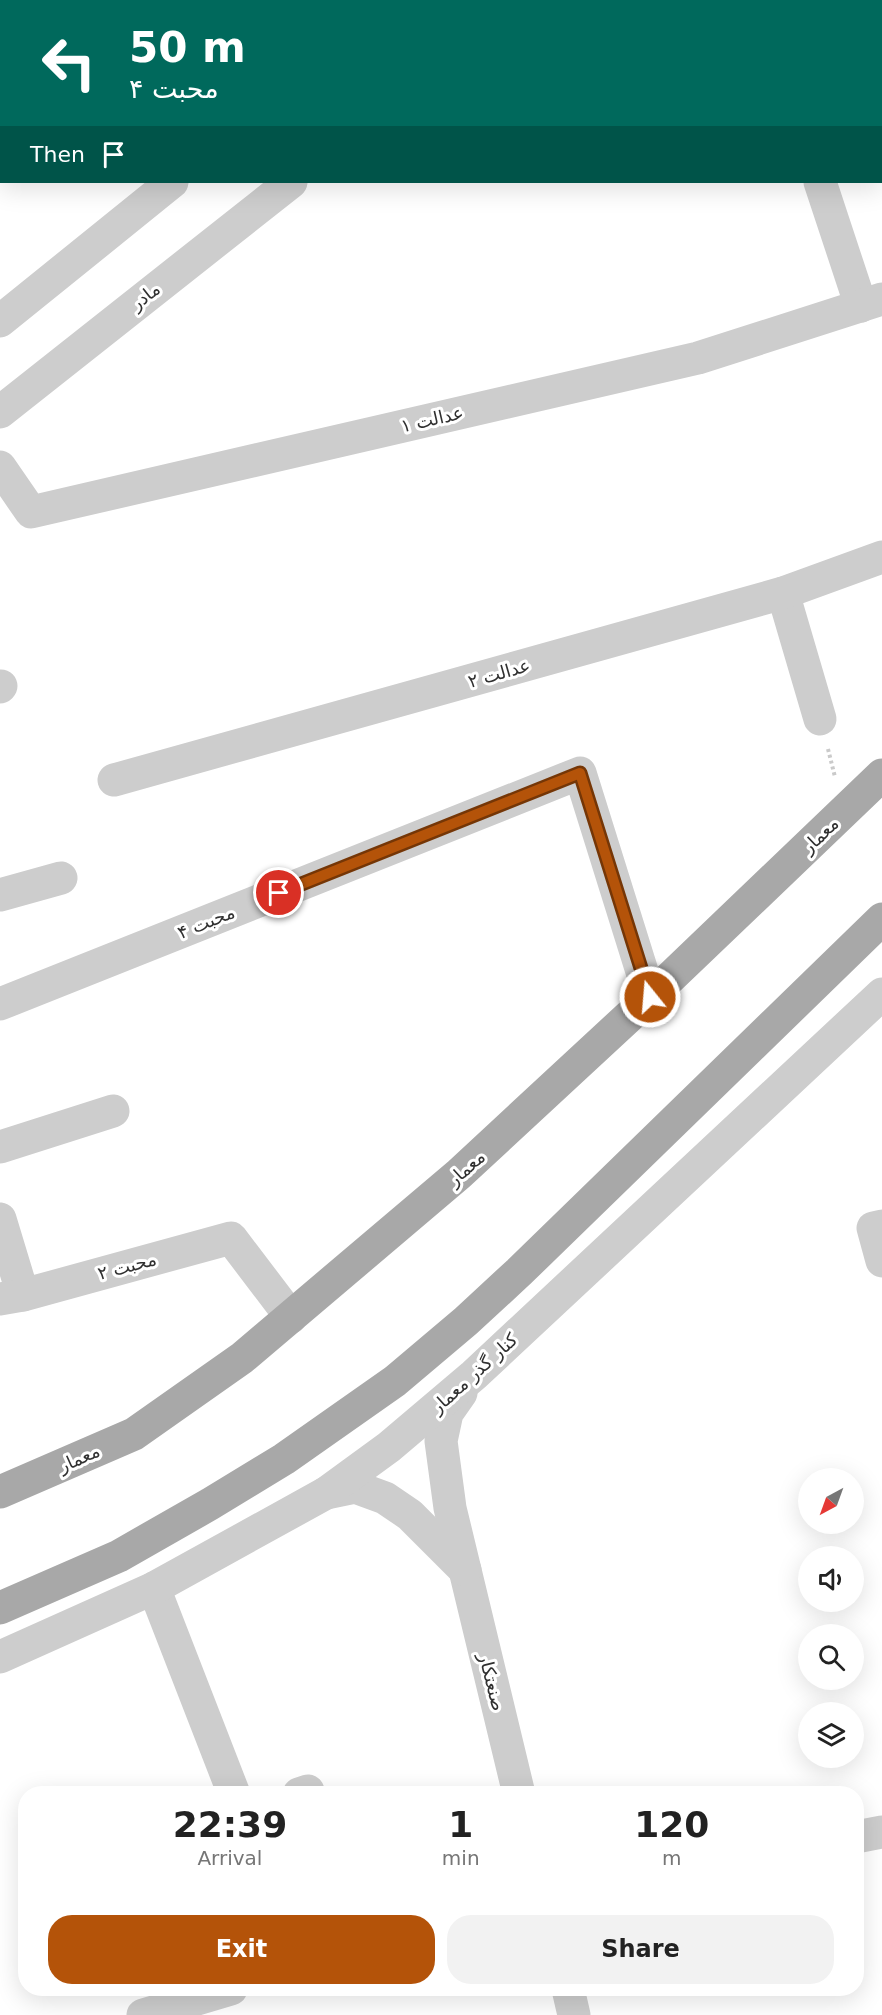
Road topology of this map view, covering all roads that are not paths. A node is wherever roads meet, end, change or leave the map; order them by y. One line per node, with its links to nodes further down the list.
1 (171, 183): 5 (street)
2 (290, 183): 6 (street, مادر)
3 (820, 183): 4 (street)
4 (871, 303): 7 (street, عدالت ۱)
5 (0, 321)
6 (0, 412)
7 (0, 467)
8 (882, 557): 9 (street, عدالت ۲)
9 (783, 594): 10 (street); 12 (street, عدالت ۲)
10 (820, 720)
11 (882, 775): 17 (main road, معمار)
12 (114, 780)
13 (61, 878): 14 (street)
14 (0, 895)
15 (882, 919): 31 (main road)
16 (882, 994): 26 (street, کنار گذر معمار)
17 (650, 997): 18 (street, محبت ۴); 25 (main road, معمار)
18 (0, 1004)
19 (113, 1111): 20 (street)
20 (0, 1147)
21 (0, 1219): 24 (street)
22 (882, 1226): 23 (street)
23 (882, 1262)
24 (12, 1297): 25 (street, محبت ۲)
25 (291, 1317): 27 (main road, معمار)
26 (474, 1375): 28 (street, کنار گذر معمار); 29 (street, صنعتکار)
27 (0, 1492)
28 (326, 1492): 29 (street); 30 (street, کنار گذر معمار)
29 (465, 1570): 34 (street, صنعتکار)
30 (154, 1588): 32 (street, کنار گذر معمار); 33 (street)
31 (0, 1608)
32 (0, 1657)
33 (231, 1786)
34 (517, 1786)
35 (882, 1832): 36 (street)
36 (864, 1835)
37 (207, 1996): 39 (street)
38 (570, 1996): 40 (street)
39 (143, 2015)
40 (574, 2015)

